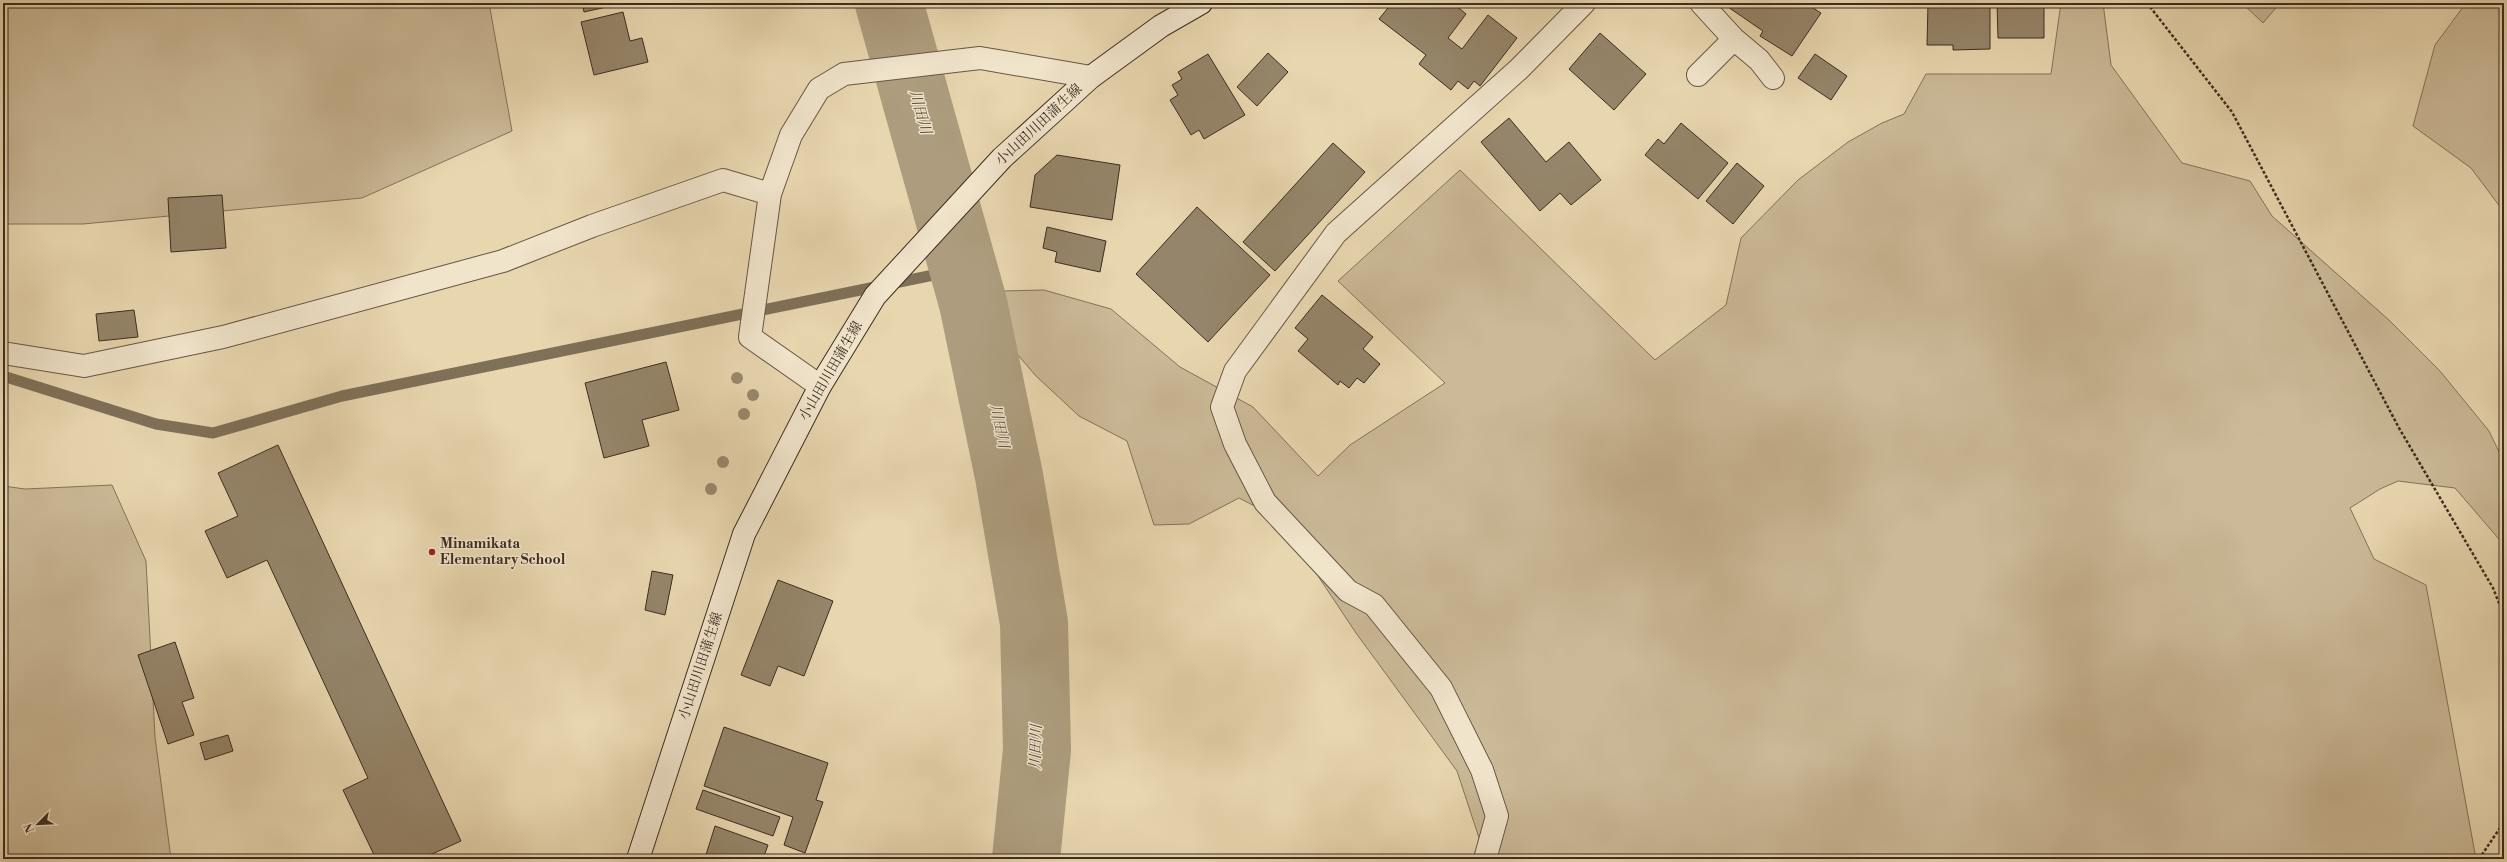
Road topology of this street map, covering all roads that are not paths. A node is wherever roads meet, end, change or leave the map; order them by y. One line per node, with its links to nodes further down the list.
1 (1201, 3): 6 (street, 小山田川田蒲生線)
2 (1584, 3): 12 (street)
3 (1701, 3): 4 (street)
4 (1734, 39): 5 (street); 7 (street)
5 (1698, 75)
6 (1091, 77): 8 (street); 10 (street, 小山田川田蒲生線)
7 (1772, 78)
8 (770, 194): 9 (street); 10 (street)
9 (3, 353)
10 (820, 386): 11 (street, 小山田川田蒲生線)
11 (638, 859)
12 (1485, 859)

